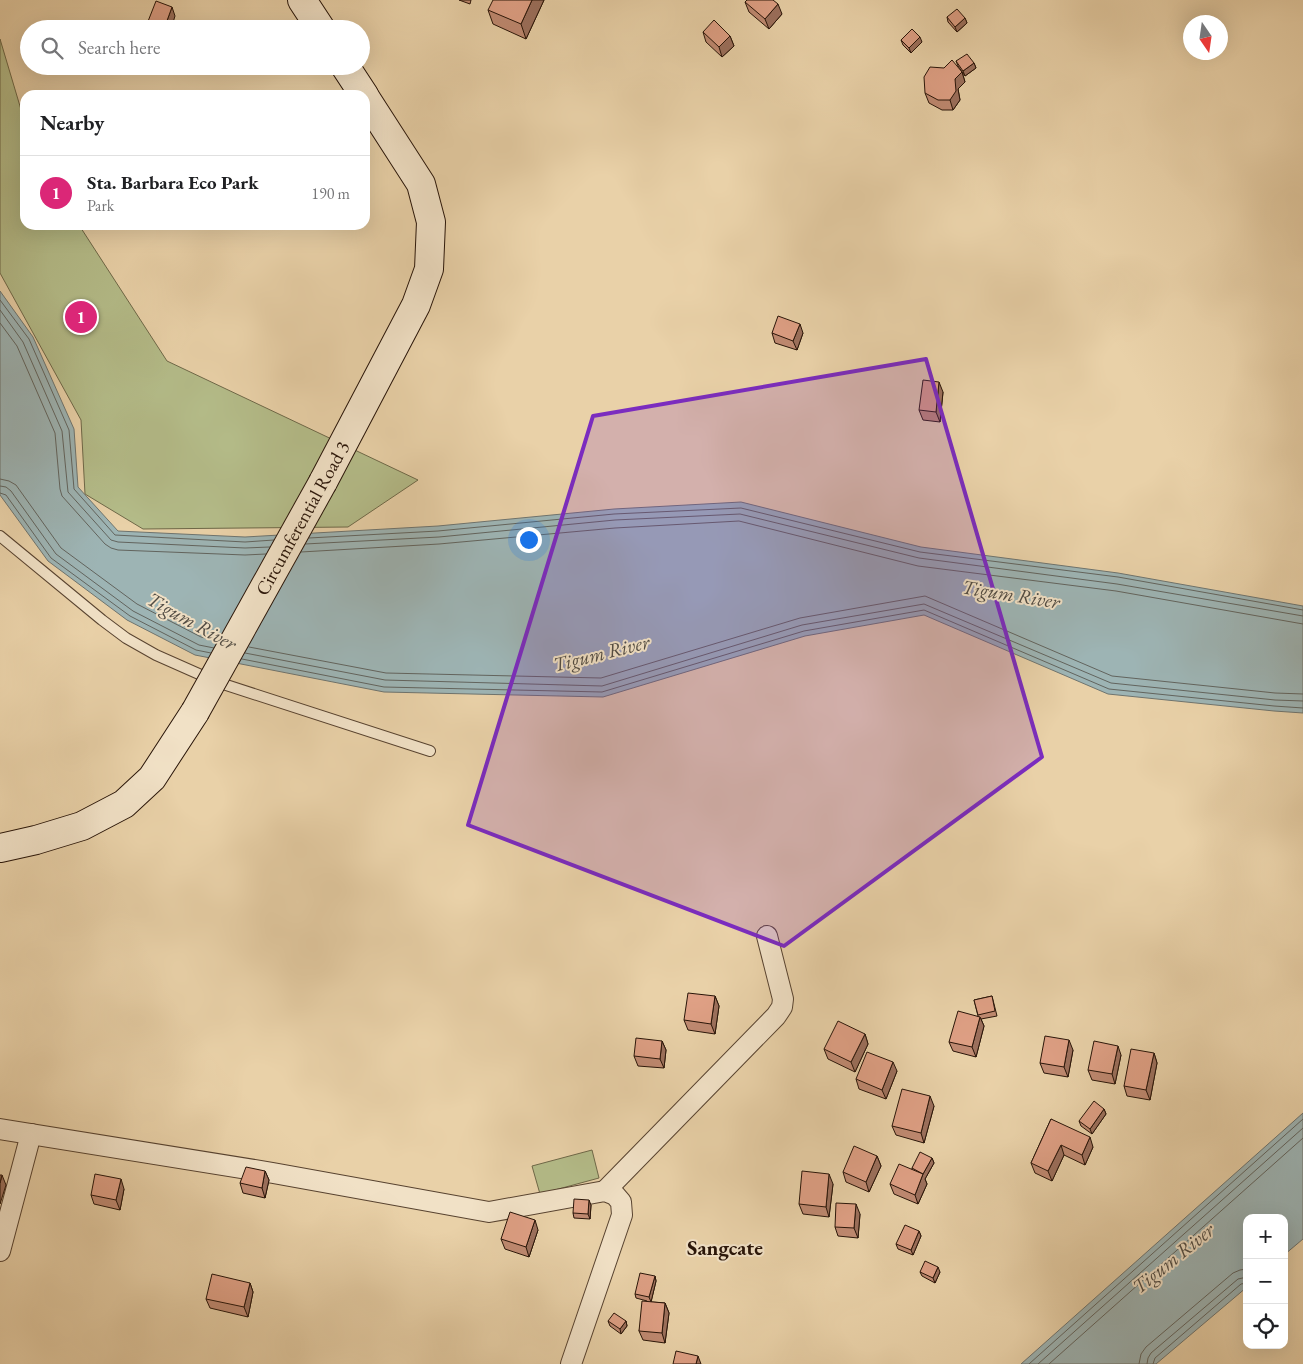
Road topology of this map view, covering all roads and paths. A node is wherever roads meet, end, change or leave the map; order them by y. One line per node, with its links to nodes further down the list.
1 (302, 0): 2 (main road)
2 (315, 20)
3 (351, 75): 4 (main road, Circumferential Road 3)
4 (360, 90)
5 (370, 105): 8 (main road, Circumferential Road 3, bridge)
6 (0, 536): 7 (lane)
7 (430, 751)
8 (0, 848)
9 (767, 936): 12 (street)
10 (0, 1129): 11 (street)
11 (31, 1134): 12 (street); 13 (street)
12 (605, 1191): 14 (street)
13 (0, 1251)
14 (570, 1364)

